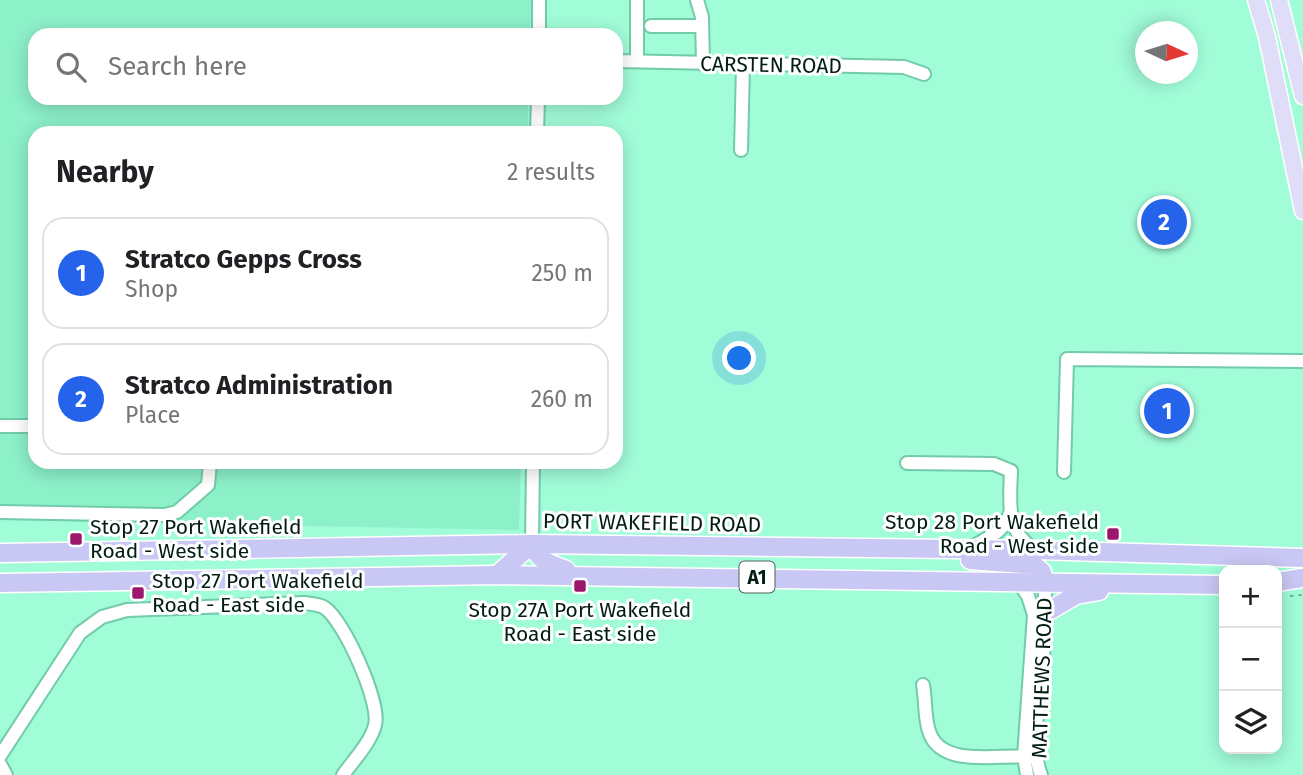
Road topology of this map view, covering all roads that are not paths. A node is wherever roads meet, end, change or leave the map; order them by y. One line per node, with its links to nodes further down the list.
1 (539, 0): 8 (street)
2 (637, 0): 10 (street)
3 (698, 0): 7 (street)
4 (1256, 0): 15 (main road)
5 (1279, 0): 14 (main road)
6 (651, 26): 7 (street)
7 (702, 26): 11 (street)
8 (539, 28)
9 (623, 61): 10 (street, CARSTEN ROAD)
10 (637, 61): 11 (street, CARSTEN ROAD)
11 (704, 64): 12 (street, CARSTEN ROAD)
12 (743, 65): 13 (street, CARSTEN ROAD); 19 (street)
13 (925, 74)
14 (1301, 77): 15 (street); 16 (main road)
15 (1277, 83): 20 (main road)
16 (1303, 96)
17 (538, 105): 18 (street)
18 (537, 126)
19 (741, 150)
20 (1303, 211)
21 (1303, 361): 22 (street)
22 (1279, 363): 23 (street); 29 (street)
23 (1303, 367)
24 (0, 426): 25 (street)
25 (28, 426)
26 (907, 463): 31 (street)
27 (209, 469): 30 (street)
28 (533, 469): 32 (street)
29 (1064, 472)
30 (0, 512)
31 (1010, 513): 34 (street); 35 (street)
32 (532, 544): 33 (highway, PORT WAKEFIELD ROAD / A1); 36 (highway, PORT WAKEFIELD ROAD / A1); 39 (highway); 40 (highway)
33 (946, 550): 34 (highway, PORT WAKEFIELD ROAD / A1); 43 (highway)
34 (969, 550): 35 (highway, PORT WAKEFIELD ROAD / A1)
35 (1034, 550): 38 (highway, PORT WAKEFIELD ROAD / A1)
36 (77, 552): 37 (highway, PORT WAKEFIELD ROAD / A1); 47 (highway)
37 (0, 553)
38 (1301, 557)
39 (497, 575): 40 (highway, A1); 47 (highway, A1)
40 (582, 575): 42 (highway, A1)
41 (1303, 578): 44 (highway)
42 (1017, 580): 43 (highway, A1); 54 (street, MATTHEWS ROAD)
43 (1044, 581): 49 (highway, A1); 51 (street, MATTHEWS ROAD)
44 (1282, 582)
45 (0, 583): 47 (highway, A1)
46 (1282, 583): 48 (highway)
47 (76, 584)
48 (1303, 584)
49 (1133, 585): 50 (highway, A1); 51 (highway)
50 (1219, 585)
51 (1047, 612): 54 (street, MATTHEWS ROAD)
52 (923, 685): 54 (street)
53 (0, 756): 57 (street)
54 (1030, 756): 58 (street, MATTHEWS ROAD); 59 (street, MATTHEWS ROAD)
55 (0, 764): 56 (street)
56 (6, 775)
57 (343, 775)
58 (1027, 775)
59 (1041, 775)

